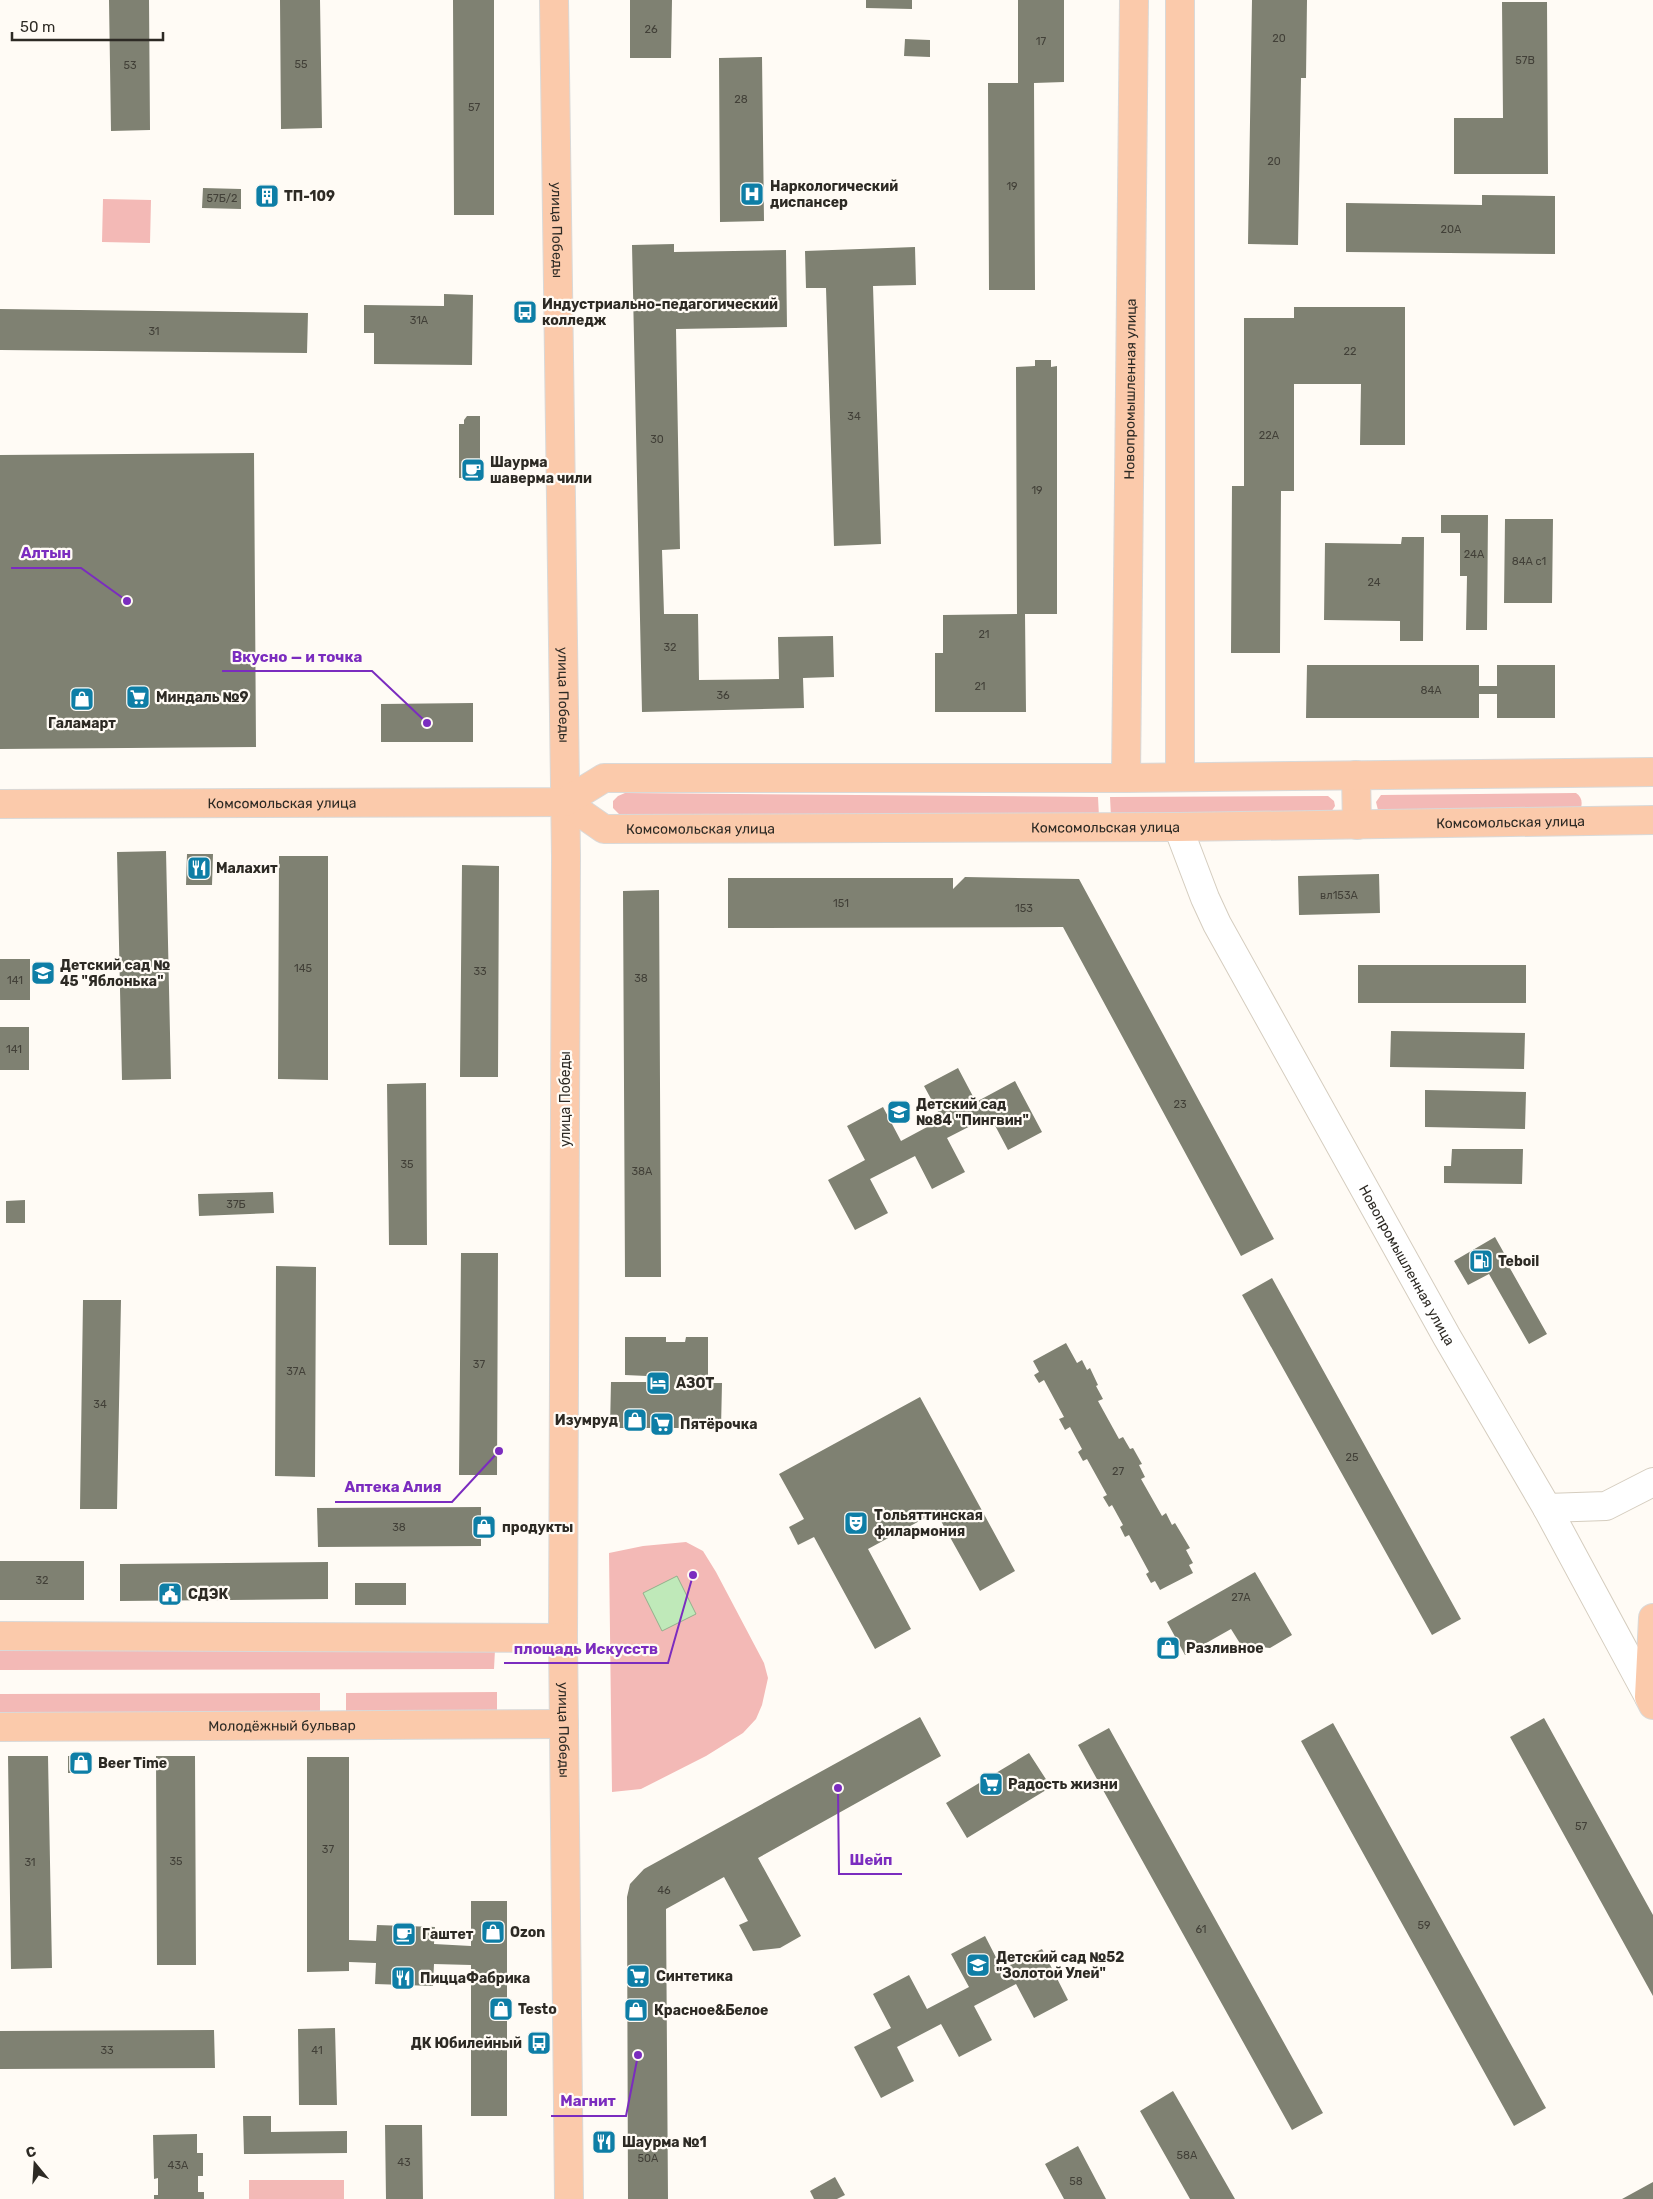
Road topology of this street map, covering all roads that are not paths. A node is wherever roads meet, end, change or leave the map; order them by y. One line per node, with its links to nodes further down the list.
1 (554, 0): 8 (main road, улица Победы)
2 (1134, 0): 7 (main road, Новопромышленная улица)
3 (1180, 0): 6 (main road)
4 (1653, 772): 5 (main road)
5 (1356, 775): 6 (main road); 11 (main road)
6 (1180, 777): 7 (main road)
7 (1126, 778): 8 (main road)
8 (565, 802): 9 (main road, Комсомольская улица); 12 (main road, Комсомольская улица); 17 (main road, улица Победы)
9 (0, 804)
10 (1653, 820): 11 (main road, Комсомольская улица)
11 (1358, 824): 12 (main road, Комсомольская улица)
12 (1178, 827): 14 (street, Новопромышленная улица)
13 (1653, 1482): 14 (street)
14 (1547, 1508): 18 (street, Новопромышленная улица)
15 (1653, 1618): 18 (main road)
16 (0, 1636): 17 (main road)
17 (563, 1638): 19 (main road, улица Победы)
18 (1651, 1701)
19 (564, 1724): 20 (main road, Молодёжный бульвар); 21 (main road, улица Победы)
20 (0, 1727)
21 (569, 2199)

